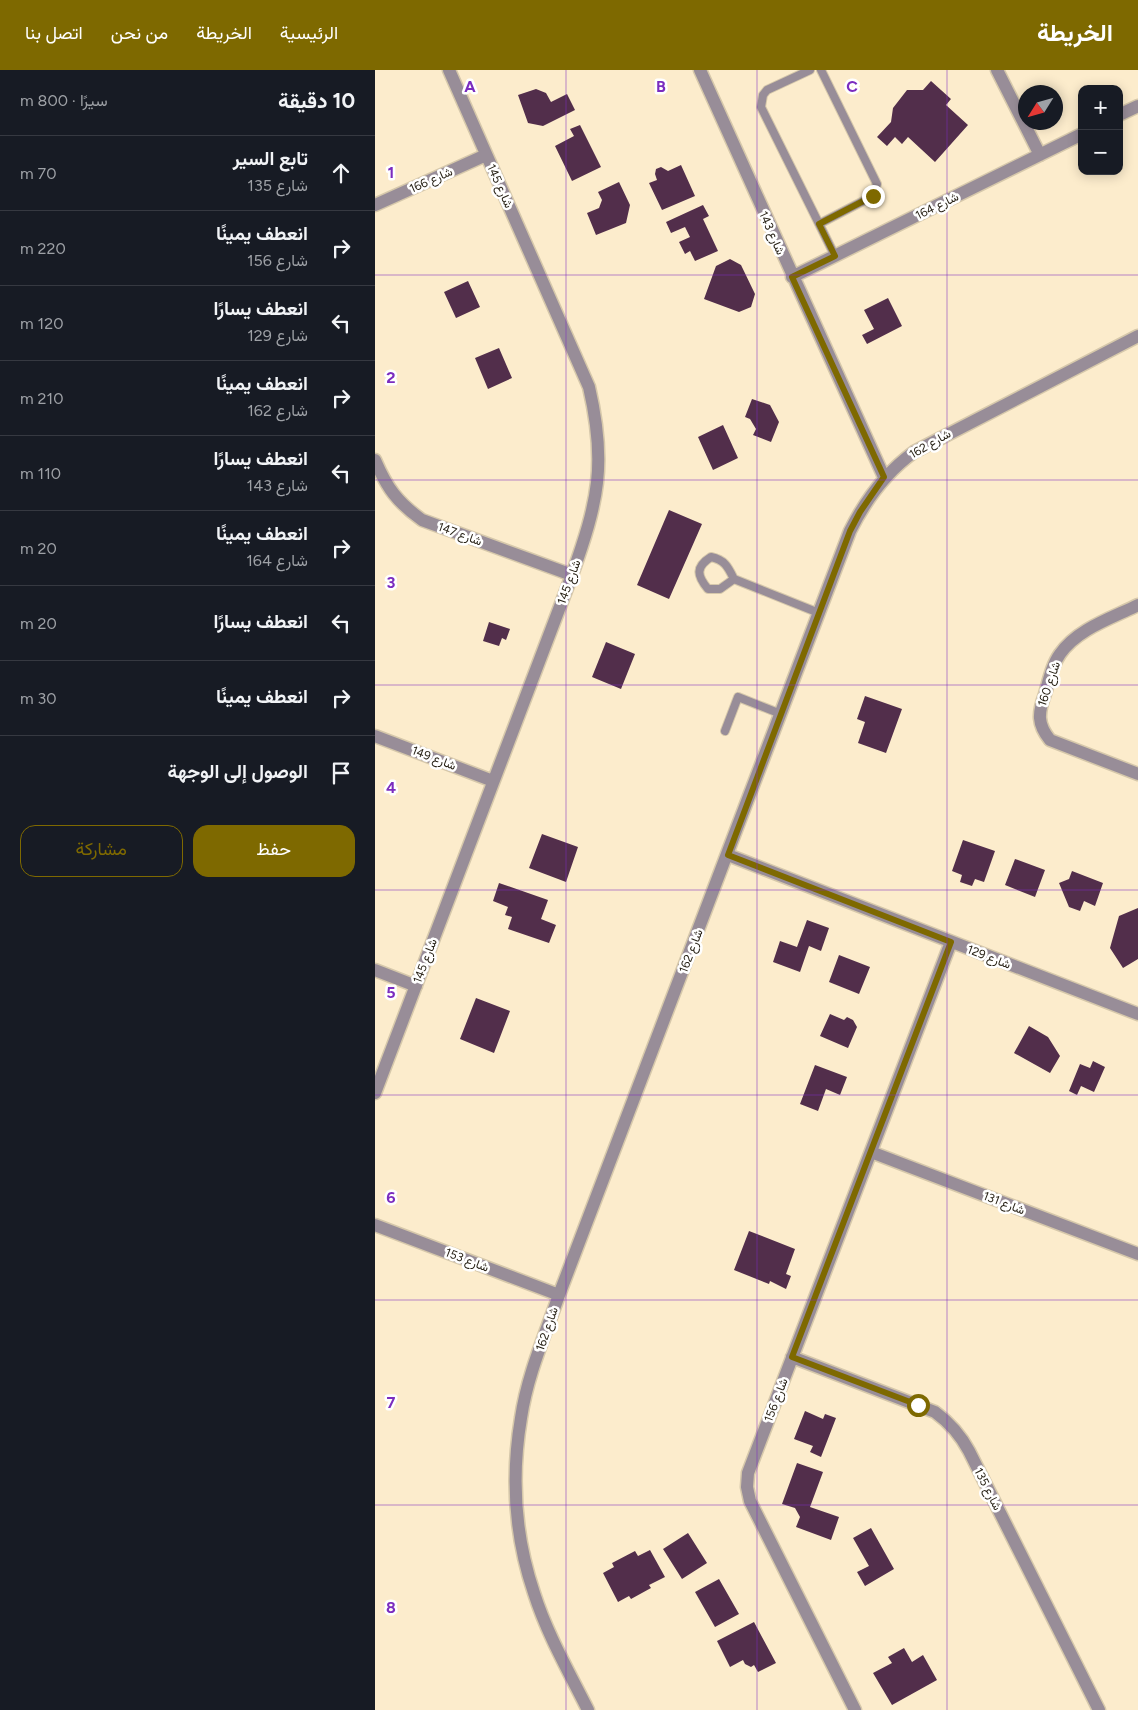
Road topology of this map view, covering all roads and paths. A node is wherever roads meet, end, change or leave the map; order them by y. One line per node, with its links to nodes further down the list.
1 (449, 70): 9 (street, شارع 145)
2 (700, 70): 14 (street, شارع 143)
3 (810, 70): 12 (lane)
4 (821, 70): 12 (lane)
5 (997, 70): 10 (street)
6 (1138, 106): 7 (street)
7 (1123, 113)
8 (1078, 136): 10 (street, شارع 164)
9 (487, 155): 11 (street, شارع 166); 18 (street, شارع 145)
10 (1040, 155): 13 (street, شارع 164)
11 (375, 205)
12 (819, 224): 13 (lane)
13 (835, 256): 14 (street, شارع 164)
14 (792, 277): 17 (street, شارع 143)
15 (1138, 336): 17 (street, شارع 162)
16 (375, 460): 18 (street, شارع 147)
17 (884, 477): 21 (street, شارع 162)
18 (572, 575): 26 (street, شارع 145)
19 (734, 579): 19 (lane); 21 (lane)
20 (1138, 605): 25 (street, شارع 160)
21 (819, 613): 22 (street, شارع 162)
22 (781, 714): 23 (lane); 27 (street, شارع 162)
23 (725, 731)
24 (375, 736): 26 (street, شارع 149)
25 (1138, 774)
26 (493, 781): 30 (street, شارع 145)
27 (728, 855): 28 (street, شارع 129); 36 (street, شارع 162)
28 (951, 942): 31 (street, شارع 129); 33 (street, شارع 156)
29 (375, 970): 30 (street)
30 (416, 986): 32 (street, شارع 145)
31 (1138, 1014)
32 (375, 1093)
33 (871, 1152): 35 (street, شارع 131); 37 (street, شارع 156)
34 (375, 1226): 36 (street, شارع 153)
35 (1138, 1254)
36 (559, 1295): 38 (street, شارع 162)
37 (792, 1357): 39 (street, شارع 156); 40 (street, شارع 135)
38 (588, 1710)
39 (855, 1710)
40 (1099, 1710)

